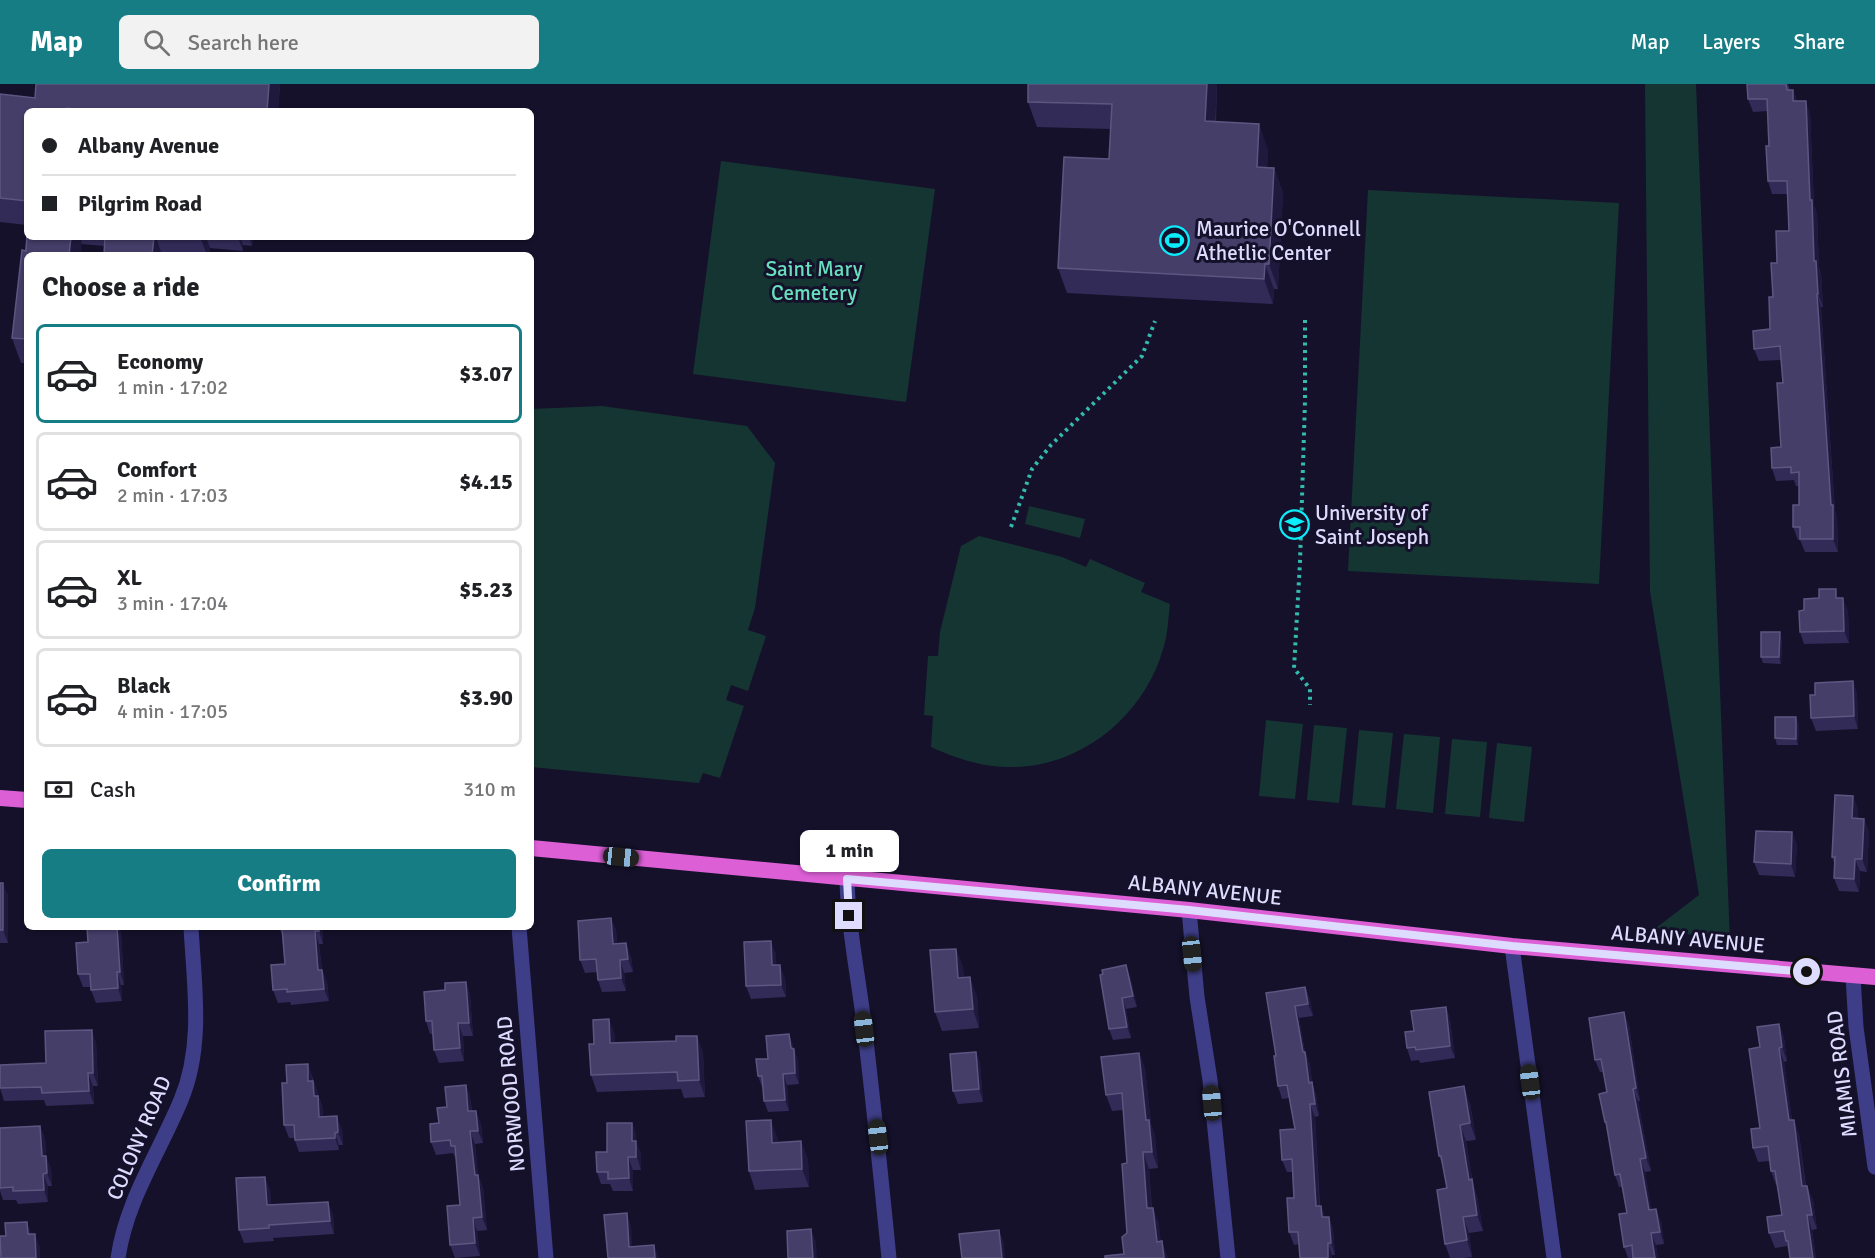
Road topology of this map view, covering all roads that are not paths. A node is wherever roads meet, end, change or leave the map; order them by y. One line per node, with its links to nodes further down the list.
1 (0, 798): 2 (highway)
2 (24, 800)
3 (534, 848): 4 (highway, ALBANY AVENUE)
4 (847, 879): 5 (highway, ALBANY AVENUE); 14 (street)
5 (1189, 910): 8 (highway, ALBANY AVENUE); 15 (street)
6 (191, 930): 12 (street, COLONY ROAD)
7 (519, 930): 13 (street, NORWOOD ROAD)
8 (1512, 946): 9 (highway, ALBANY AVENUE); 16 (street)
9 (1853, 976): 10 (highway, ALBANY AVENUE); 11 (street, MIAMIS ROAD)
10 (1875, 977)
11 (1875, 1167)
12 (118, 1258)
13 (546, 1258)
14 (889, 1258)
15 (1228, 1258)
16 (1554, 1258)

